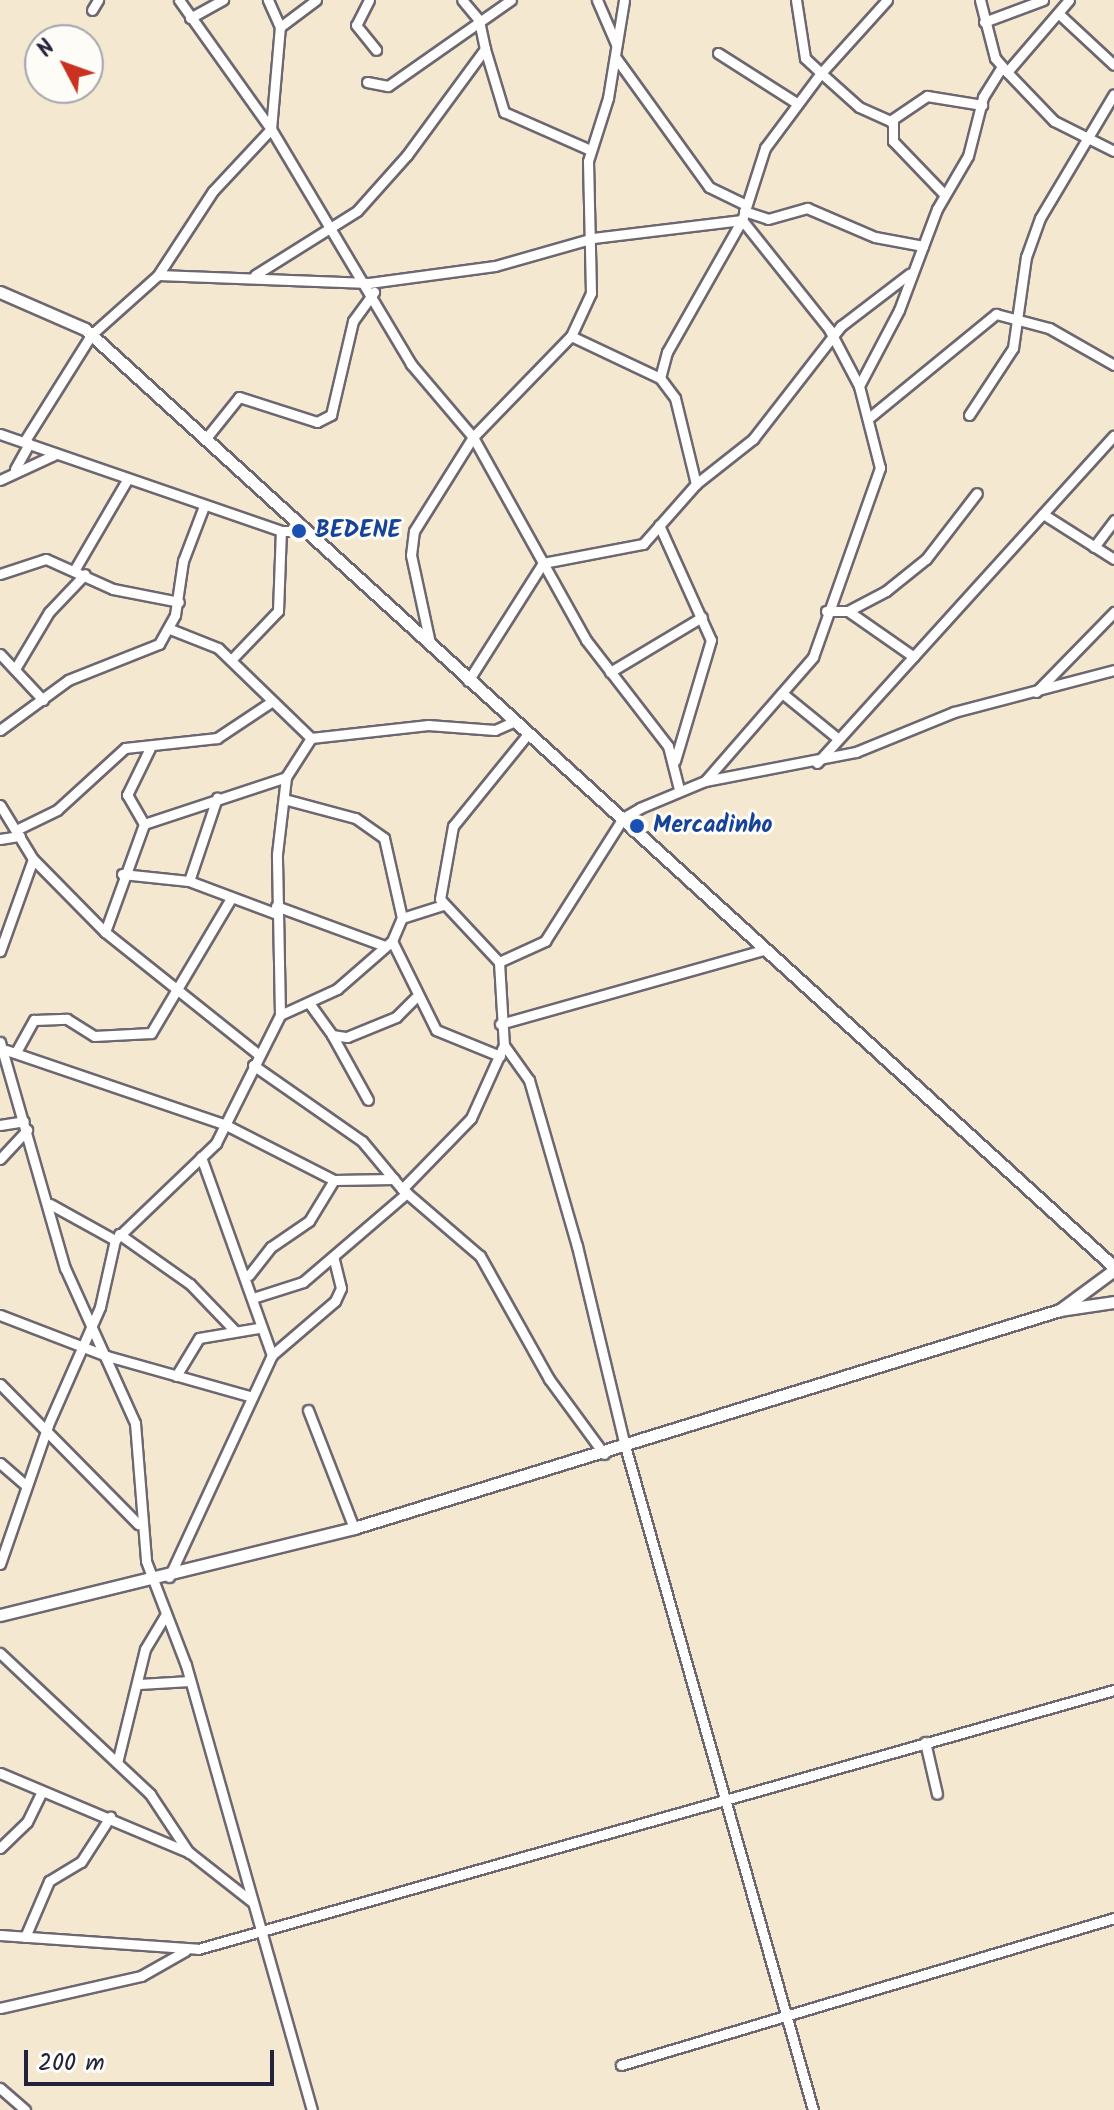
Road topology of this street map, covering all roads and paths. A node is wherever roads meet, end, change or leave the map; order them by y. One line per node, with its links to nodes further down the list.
1 (98, 0): 16 (street)
2 (179, 0): 18 (street)
3 (223, 0): 18 (street)
4 (268, 0): 21 (street)
5 (316, 0): 21 (street)
6 (369, 0): 24 (street)
7 (462, 0): 19 (street)
8 (511, 0): 19 (street)
9 (597, 0): 22 (street)
10 (624, 0): 22 (street)
11 (796, 0): 29 (street)
12 (887, 0): 29 (street)
13 (980, 0): 20 (street)
14 (1043, 0): 20 (street)
15 (1069, 0): 17 (street)
16 (92, 10)
17 (1058, 13): 27 (street); 28 (street)
18 (190, 18): 35 (street)
19 (479, 20): 23 (street); 30 (street)
20 (984, 22): 28 (street)
21 (280, 27): 35 (street)
22 (617, 47): 26 (street)
23 (485, 49): 37 (street); 41 (street)
24 (376, 50)
25 (718, 53): 32 (street)
26 (616, 58): 37 (street); 40 (street)
27 (1114, 65)
28 (1005, 70): 33 (street); 36 (street)
29 (821, 73): 32 (street); 34 (street)
30 (367, 82)
31 (1114, 94): 36 (street)
32 (795, 102): 40 (street)
33 (982, 105): 34 (street); 39 (street)
34 (893, 121): 39 (street)
35 (271, 129): 41 (street); 45 (street)
36 (1087, 138): 38 (street); 49 (street)
37 (590, 150): 42 (street)
38 (1114, 151)
39 (944, 194): 43 (street)
40 (744, 212): 42 (street); 43 (street); 52 (street); 54 (street)
41 (330, 228): 46 (street); 47 (street)
42 (593, 238): 47 (street); 51 (street)
43 (923, 246): 44 (street)
44 (909, 274): 52 (street); 55 (street)
45 (158, 275): 46 (street); 50 (street)
46 (255, 275): 47 (street)
47 (371, 287): 60 (street); 61 (street)
48 (0, 292): 50 (street)
49 (1020, 319): 53 (street); 56 (street); 57 (street)
50 (91, 335): 60 (street); 62 (street)
51 (571, 336): 54 (street); 61 (street)
52 (833, 337): 55 (street); 67 (street)
53 (1114, 365)
54 (660, 378): 67 (street)
55 (859, 386): 57 (street)
56 (969, 415)
57 (870, 417): 81 (street)
58 (0, 434): 62 (street)
59 (1114, 435): 70 (street)
60 (207, 437): 74 (street)
61 (473, 437): 77 (street); 86 (street)
62 (26, 443): 63 (street); 64 (street)
63 (56, 454): 64 (street); 66 (street)
64 (15, 469): 65 (street)
65 (0, 480)
66 (127, 480): 69 (street); 78 (street)
67 (696, 484): 72 (street)
68 (977, 493): 82 (street)
69 (204, 506): 73 (street); 80 (street)
70 (1043, 514): 75 (street); 88 (street)
71 (1114, 520): 75 (street)
72 (659, 525): 77 (street); 84 (street)
73 (281, 531): 74 (street); 89 (street)
74 (300, 531): 86 (street)
75 (1094, 547): 76 (street)
76 (1114, 559)
77 (543, 563): 92 (street); 93 (street)
78 (80, 571): 79 (street); 80 (street); 90 (street)
79 (0, 574)
80 (179, 602): 85 (street)
81 (826, 611): 82 (street); 94 (street)
82 (848, 611): 88 (street)
83 (1114, 612): 95 (street)
84 (702, 617): 92 (street); 104 (street)
85 (170, 629): 89 (street); 96 (street)
86 (430, 647): 93 (street)
87 (1, 657): 90 (street)
88 (914, 657): 101 (street)
89 (231, 660): 97 (street)
90 (15, 669): 96 (street)
91 (1114, 670): 95 (street)
92 (610, 672): 104 (street)
93 (468, 681): 98 (street)
94 (782, 693): 101 (street); 107 (street)
95 (1034, 695): 105 (street)
96 (43, 700): 99 (street)
97 (271, 702): 102 (street); 103 (street)
98 (513, 722): 100 (street); 102 (street)
99 (0, 730)
100 (527, 735): 112 (street); 121 (street)
101 (835, 736): 105 (street)
102 (311, 738): 106 (street)
103 (150, 748): 113 (street); 114 (street)
104 (675, 761): 108 (street)
105 (817, 763): 107 (street)
106 (286, 777): 109 (street); 110 (street)
107 (705, 781): 108 (street)
108 (679, 789): 112 (street)
109 (217, 798): 113 (street); 118 (street)
110 (284, 799): 123 (street); 124 (street)
111 (0, 805): 114 (street)
112 (623, 818): 127 (street); 129 (street)
113 (144, 824): 117 (street)
114 (18, 833): 115 (street); 116 (street)
115 (0, 839)
116 (33, 859): 120 (street); 125 (street)
117 (122, 874): 118 (street); 125 (street)
118 (189, 881): 119 (street)
119 (230, 900): 123 (street); 130 (street)
120 (12, 902): 122 (street); 128 (street)
121 (443, 905): 124 (street); 129 (street)
122 (0, 908)
123 (276, 910): 126 (street); 133 (street)
124 (402, 918): 126 (street)
125 (105, 932): 130 (street)
126 (389, 943): 131 (street); 132 (street)
127 (763, 950): 134 (street); 153 (street)
128 (0, 951)
129 (499, 962): 134 (street)
130 (178, 989): 137 (street); 138 (street)
131 (415, 998): 135 (street); 139 (street)
132 (309, 1003): 133 (street); 135 (street)
133 (280, 1015): 138 (street)
134 (500, 1024): 136 (street)
135 (332, 1035): 141 (street)
136 (504, 1045): 139 (street); 170 (street)
137 (7, 1048): 143 (street); 144 (street)
138 (258, 1054): 140 (street)
139 (500, 1056): 149 (street)
140 (253, 1065): 143 (street); 147 (street)
141 (368, 1100)
142 (0, 1125): 144 (street)
143 (226, 1125): 145 (street); 148 (street)
144 (26, 1126): 146 (street); 150 (street)
145 (201, 1157): 151 (street); 154 (street)
146 (0, 1159)
147 (394, 1179): 148 (street); 149 (street)
148 (334, 1180): 154 (street)
149 (405, 1191): 152 (street); 171 (street)
150 (50, 1204): 151 (street); 160 (street)
151 (117, 1237): 160 (street); 161 (street)
152 (334, 1259): 155 (street); 163 (street)
153 (1114, 1268): 157 (street)
154 (249, 1275): 155 (street)
155 (256, 1297): 159 (street)
156 (1114, 1302): 157 (street)
157 (1060, 1310): 170 (street)
158 (0, 1315): 162 (street)
159 (258, 1328): 161 (street); 163 (street)
160 (90, 1331): 162 (street); 164 (street)
161 (235, 1331): 165 (street)
162 (81, 1346): 164 (street); 169 (street)
163 (272, 1355): 167 (street)
164 (107, 1356): 165 (street); 174 (street)
165 (176, 1376): 167 (street)
166 (0, 1384): 169 (street)
167 (249, 1396): 177 (street)
168 (308, 1410): 175 (street)
169 (48, 1425): 173 (street); 174 (street)
170 (625, 1446): 171 (street); 190 (street)
171 (604, 1454): 175 (street)
172 (0, 1463): 173 (street)
173 (25, 1485): 176 (street)
174 (138, 1524): 178 (street)
175 (354, 1528): 177 (street)
176 (0, 1564)
177 (169, 1577): 178 (street)
178 (153, 1582): 179 (street); 180 (street)
179 (166, 1614): 182 (street); 183 (street)
180 (0, 1615)
181 (0, 1653): 186 (street)
182 (190, 1681): 183 (street); 194 (street)
183 (139, 1684): 186 (street)
184 (1114, 1690): 185 (street)
185 (925, 1742): 189 (street); 190 (street)
186 (117, 1763): 193 (street)
187 (0, 1773): 188 (street)
188 (42, 1791): 191 (street); 192 (street)
189 (937, 1794)
190 (725, 1801): 196 (street); 201 (street)
191 (110, 1817): 193 (street); 198 (street)
192 (0, 1848)
193 (190, 1853): 194 (street)
194 (252, 1902): 196 (street)
195 (1114, 1918): 201 (street)
196 (260, 1930): 199 (street); 205 (street)
197 (0, 1935): 198 (street)
198 (25, 1937): 199 (street)
199 (185, 1951): 200 (street)
200 (0, 2008)
201 (789, 2015): 202 (street); 206 (street)
202 (621, 2065)
203 (0, 2088): 204 (street)
204 (25, 2110)
205 (312, 2110)
206 (813, 2110)

